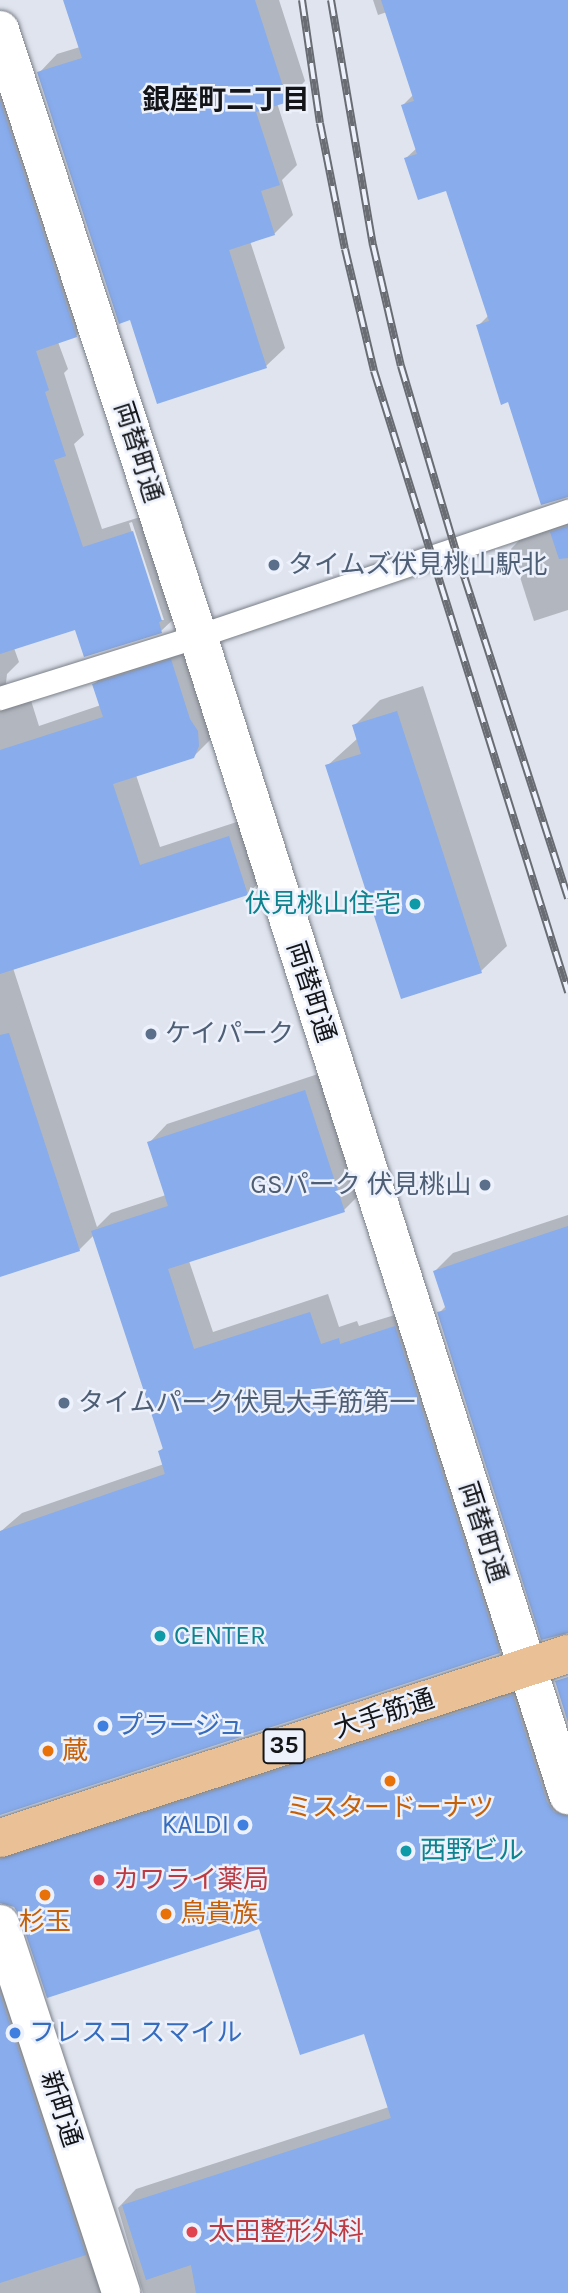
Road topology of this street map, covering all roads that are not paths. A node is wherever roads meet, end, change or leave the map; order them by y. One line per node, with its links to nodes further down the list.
1 (0, 30): 3 (street, 両替町通)
2 (568, 511): 3 (lane)
3 (198, 636): 4 (lane); 6 (street, 両替町通)
4 (0, 698)
5 (568, 1654): 6 (main road, 大手筋通 / 35)
6 (526, 1668): 7 (street, 両替町通); 8 (main road, 大手筋通 / 35)
7 (568, 1795)
8 (0, 1838)
9 (0, 1924): 10 (street, 新町通)
10 (121, 2293)

